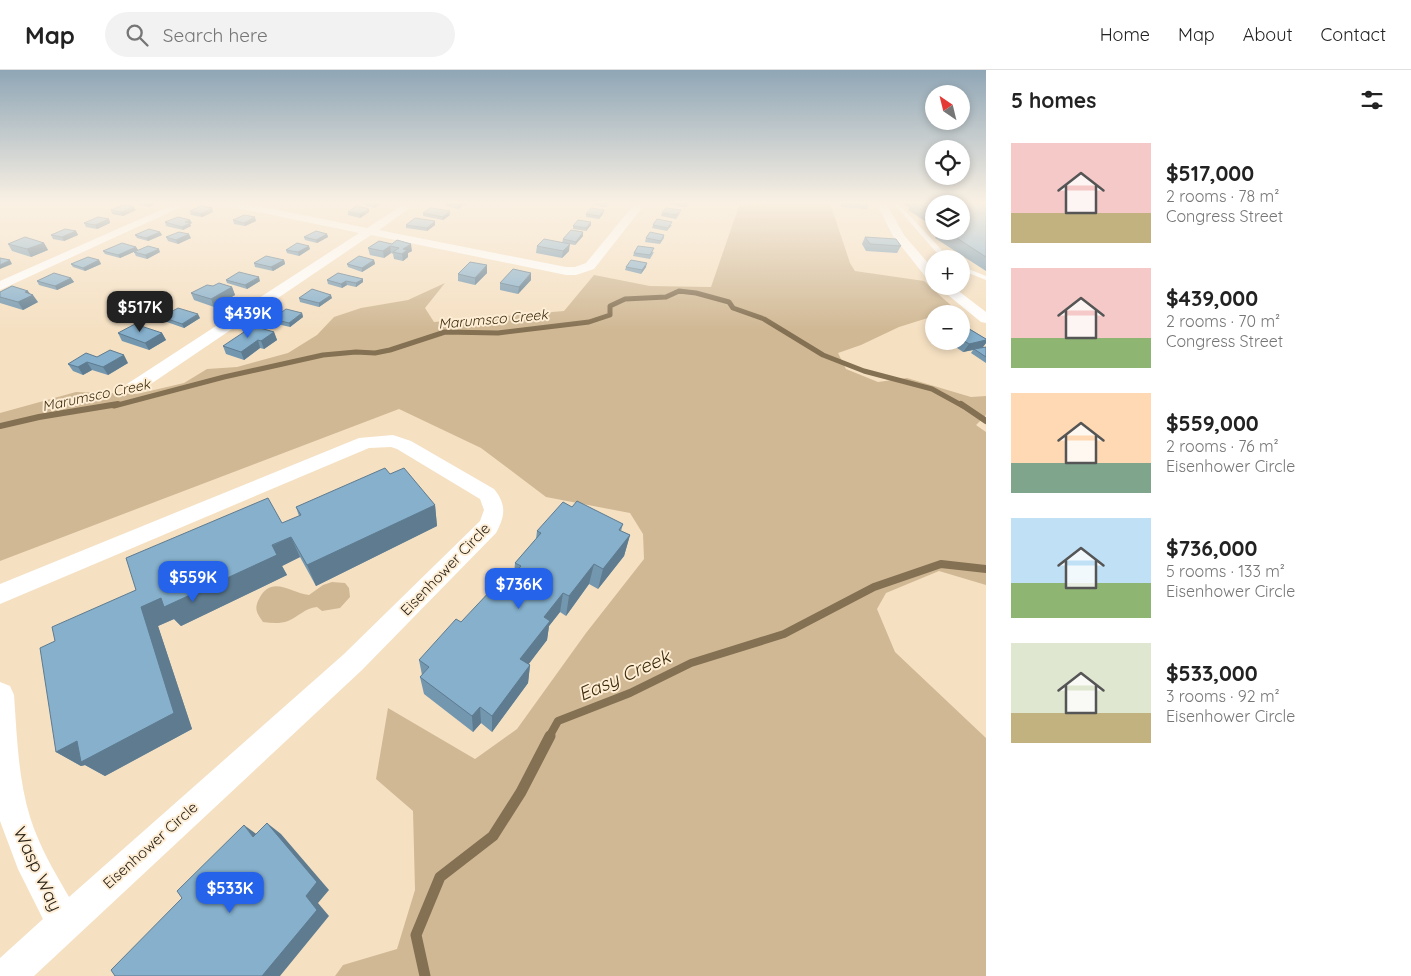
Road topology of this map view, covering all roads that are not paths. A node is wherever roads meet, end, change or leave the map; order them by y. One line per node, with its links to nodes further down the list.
1 (90, 245): 9 (street)
2 (349, 245): 12 (street)
3 (434, 245): 4 (street)
4 (607, 245)
5 (906, 245): 6 (street)
6 (925, 268)
7 (970, 272): 8 (lane)
8 (986, 278)
9 (0, 286)
10 (955, 295): 11 (street)
11 (986, 319)
12 (133, 388)
13 (0, 594): 15 (street, Eisenhower Circle)
14 (0, 695): 15 (street, Wasp Way)
15 (64, 923): 16 (street, Eisenhower Circle)
16 (7, 976)

